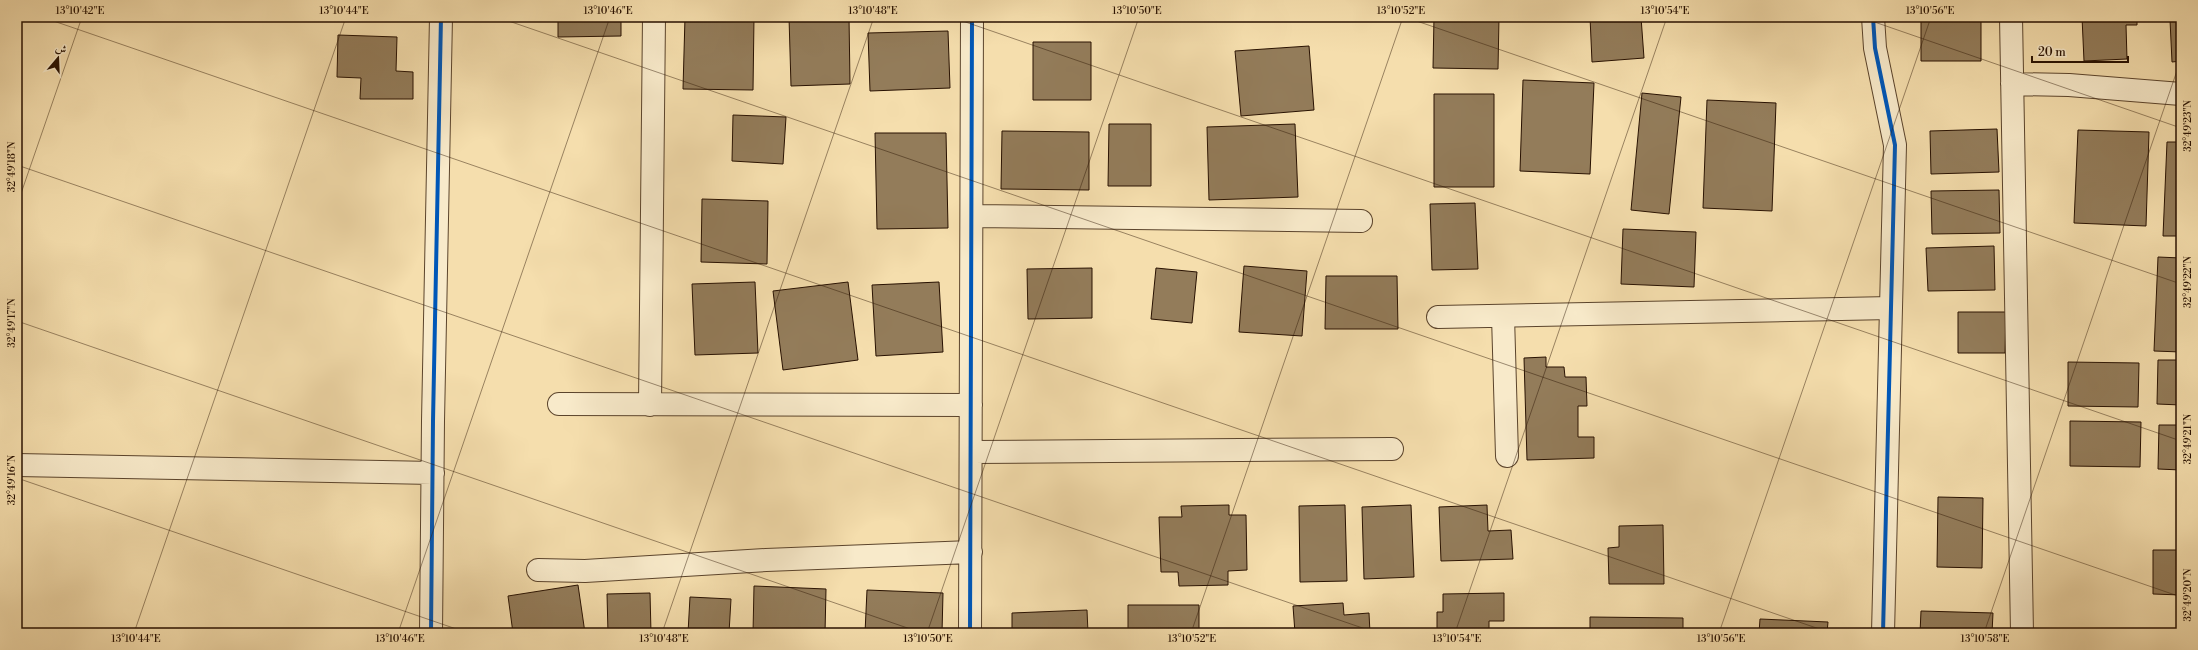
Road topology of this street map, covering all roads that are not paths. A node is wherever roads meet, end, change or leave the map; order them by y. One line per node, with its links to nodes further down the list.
1 (441, 17): 20 (street)
2 (654, 17): 14 (street)
3 (972, 17): 8 (street)
4 (1873, 17): 10 (street)
5 (2012, 17): 6 (street)
6 (2012, 84): 7 (street); 26 (street)
7 (2181, 94)
8 (973, 216): 9 (street); 15 (street)
9 (1361, 221)
10 (1891, 308): 12 (street); 25 (street)
11 (1438, 316): 12 (street)
12 (1503, 316): 18 (street)
13 (559, 404): 14 (street)
14 (650, 405): 15 (street)
15 (971, 405): 17 (street)
16 (1392, 449): 17 (street)
17 (971, 452): 21 (street)
18 (1507, 456)
19 (17, 465): 20 (street)
20 (433, 473): 23 (street)
21 (971, 552): 22 (street); 24 (street)
22 (538, 570)
23 (431, 633)
24 (970, 633)
25 (1883, 633)
26 (2022, 633)

